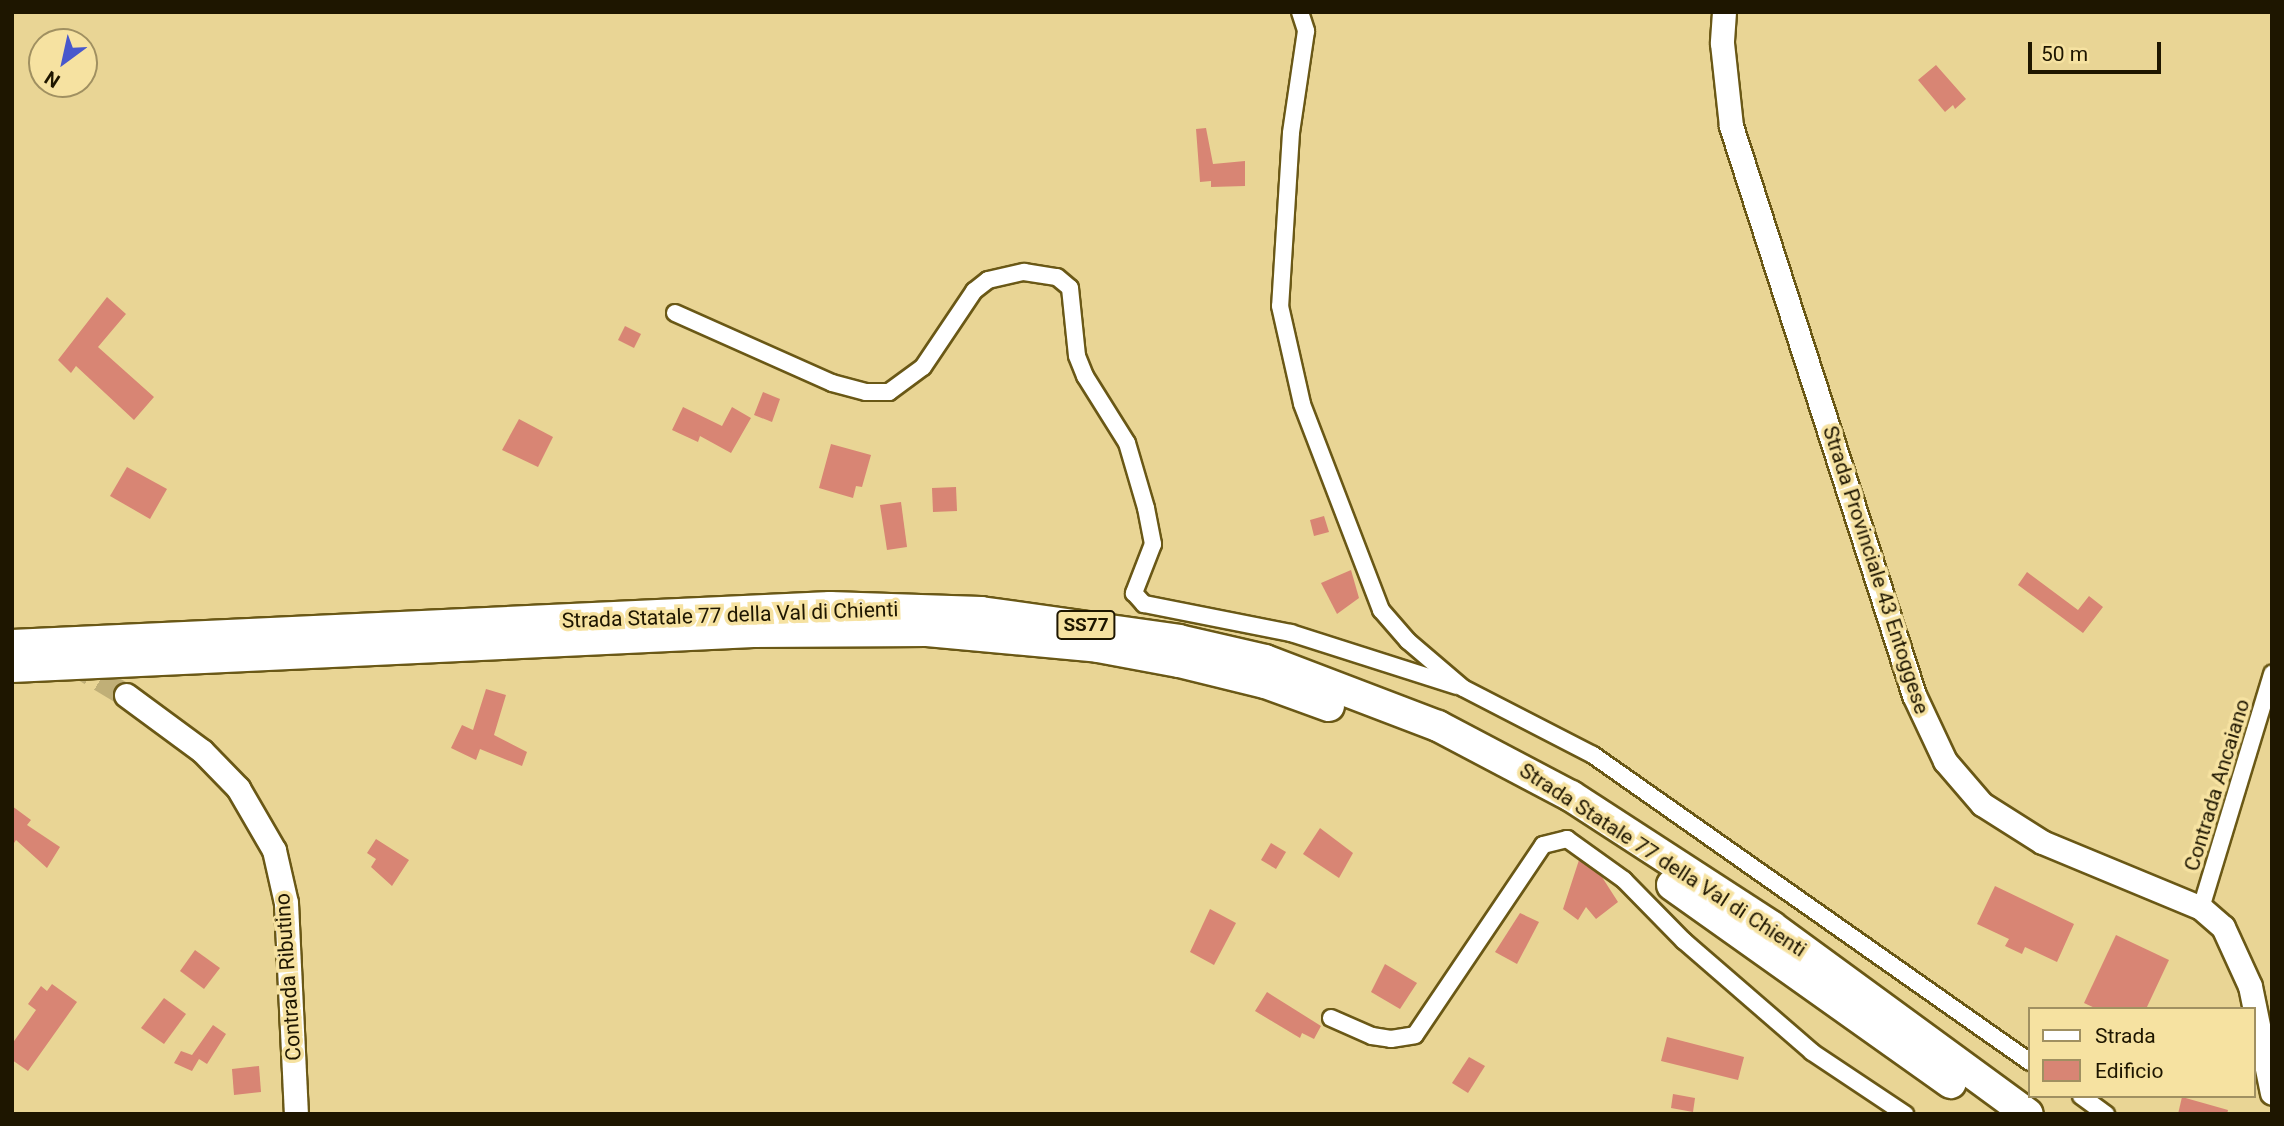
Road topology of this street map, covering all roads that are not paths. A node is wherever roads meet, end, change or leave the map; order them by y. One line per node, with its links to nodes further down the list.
1 (1300, 12): 7 (street)
2 (1724, 12): 9 (street, Strada Provinciale 43 Entoggese)
3 (675, 313): 7 (street)
4 (12, 645): 19 (highway, Strada Statale 77 della Val di Chienti / SS77)
5 (12, 667): 18 (highway, Strada Statale 77 della Val di Chienti / SS77)
6 (2272, 674): 9 (street, Contrada Ancaiano)
7 (1462, 688): 13 (street)
8 (126, 695): 16 (street, Contrada Ributino)
9 (2202, 908): 10 (street, Strada Provinciale 43 Entoggese)
10 (2254, 1007)
11 (2256, 1015): 14 (street, Strada Provinciale 43 Entoggese)
12 (1331, 1018): 17 (street)
13 (2028, 1061)
14 (2272, 1093)
15 (2084, 1098): 20 (street)
16 (296, 1114)
17 (1905, 1114)
18 (1993, 1114)
19 (2028, 1114)
20 (2106, 1114)

